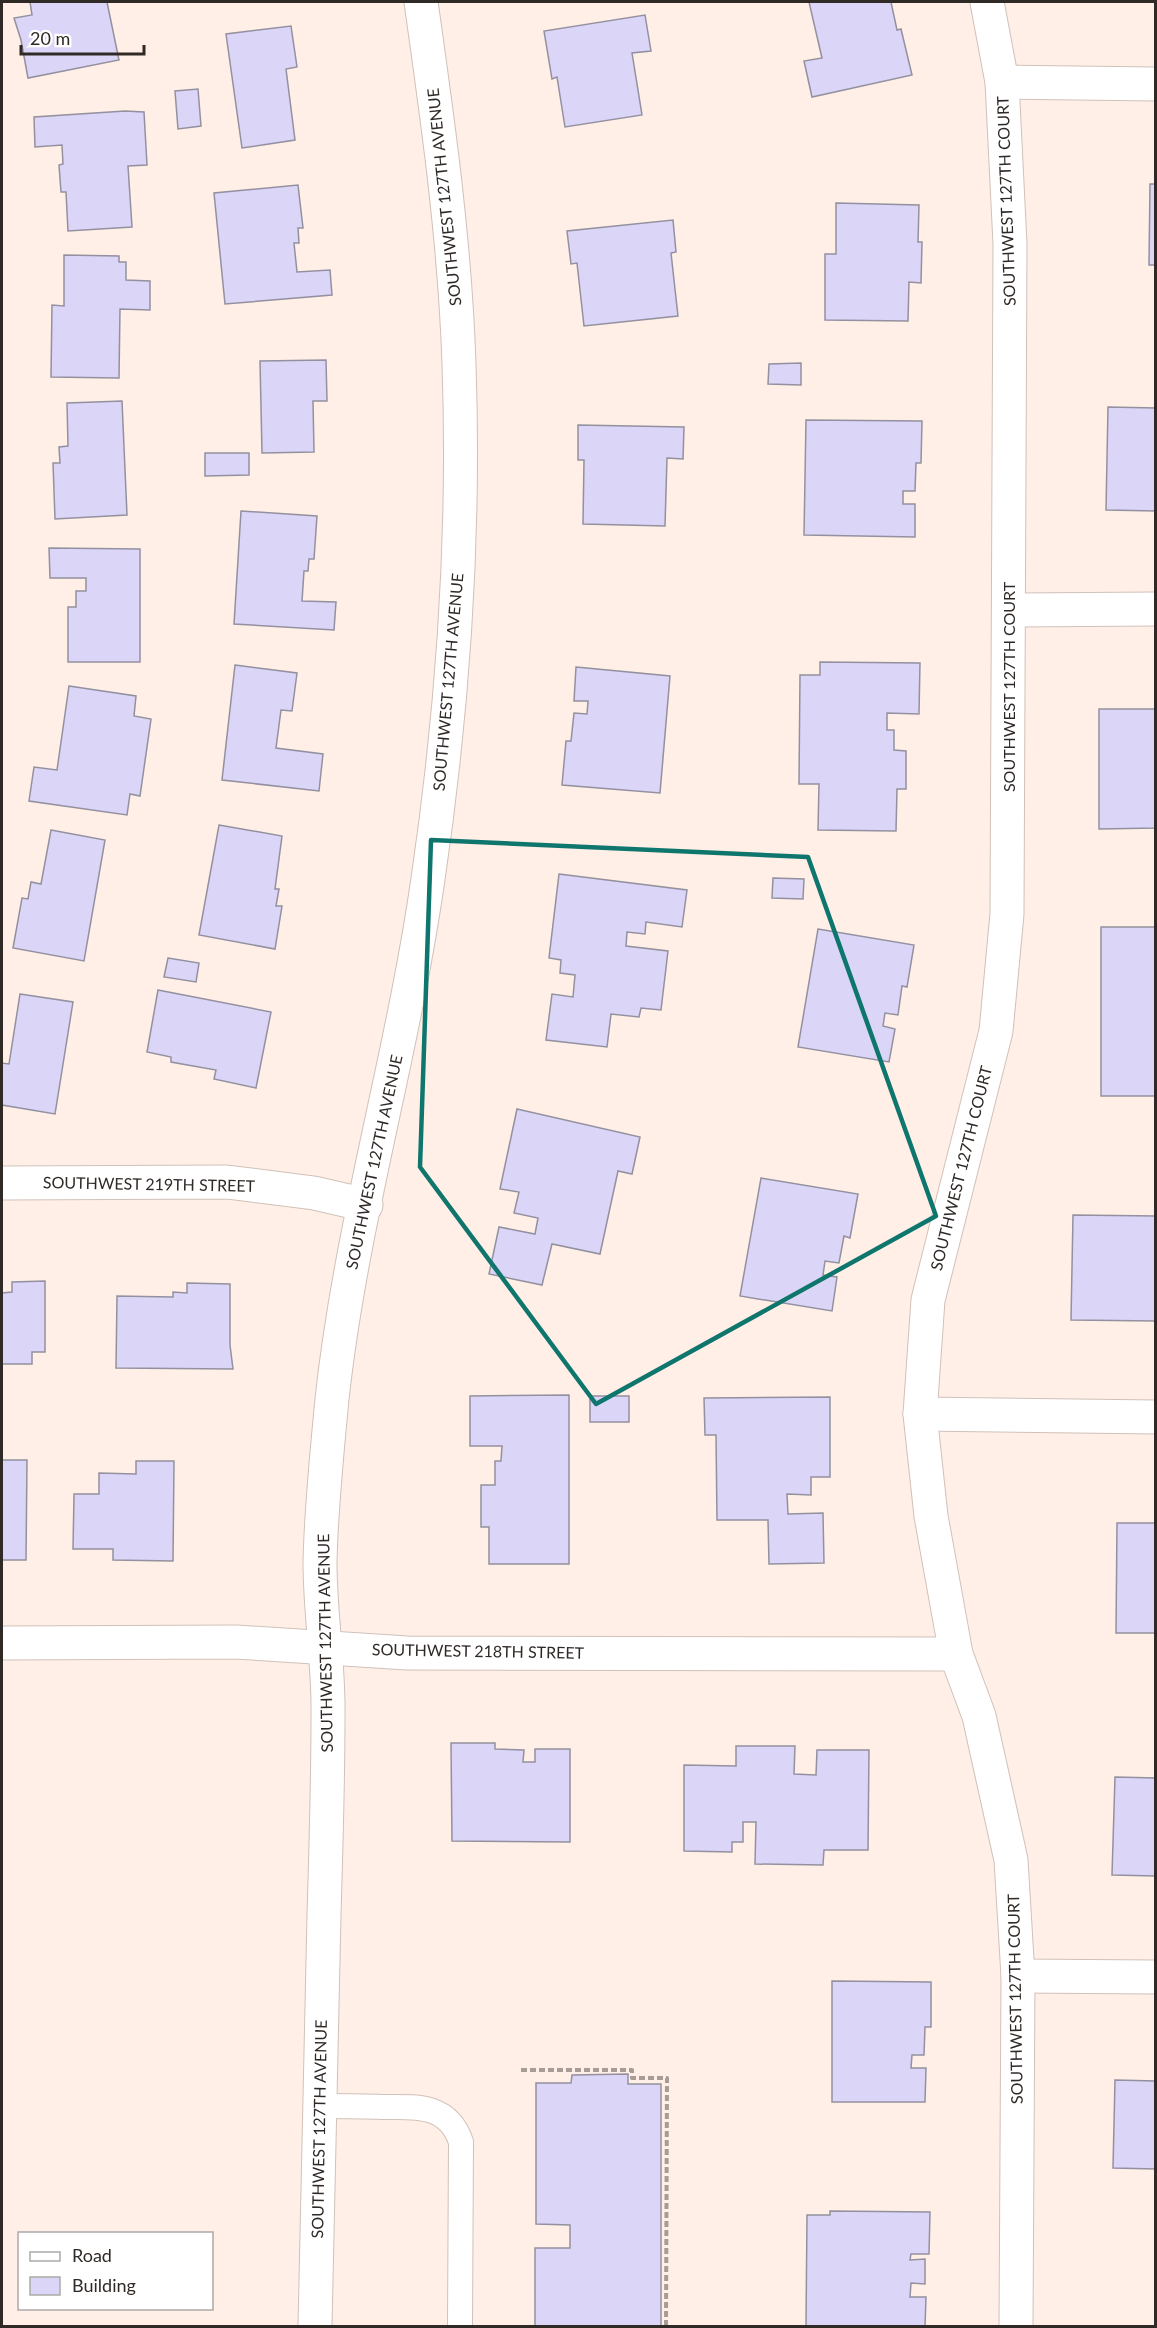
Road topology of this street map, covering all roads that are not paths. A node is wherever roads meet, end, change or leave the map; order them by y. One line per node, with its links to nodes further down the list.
1 (421, 2): 8 (street, SOUTHWEST 127TH AVENUE)
2 (987, 2): 3 (street, SOUTHWEST 127TH COURT)
3 (1002, 82): 4 (street); 6 (street, SOUTHWEST 127TH COURT)
4 (1155, 84)
5 (1155, 609): 6 (street)
6 (1010, 610): 9 (street, SOUTHWEST 127TH COURT)
7 (2, 1183): 8 (street, SOUTHWEST 219TH STREET)
8 (366, 1205): 12 (street, SOUTHWEST 127TH AVENUE)
9 (920, 1414): 10 (street); 13 (street, SOUTHWEST 127TH COURT)
10 (1155, 1417)
11 (2, 1643): 12 (street, SOUTHWEST 218TH STREET)
12 (326, 1647): 13 (street, SOUTHWEST 218TH STREET); 16 (street, SOUTHWEST 127TH AVENUE)
13 (956, 1654): 14 (street, SOUTHWEST 127TH COURT)
14 (1018, 1976): 15 (street); 19 (street, SOUTHWEST 127TH COURT)
15 (1155, 1977)
16 (320, 2106): 17 (street, SOUTHWEST 127TH AVENUE); 18 (lane)
17 (315, 2326)
18 (460, 2326)
19 (1016, 2326)

